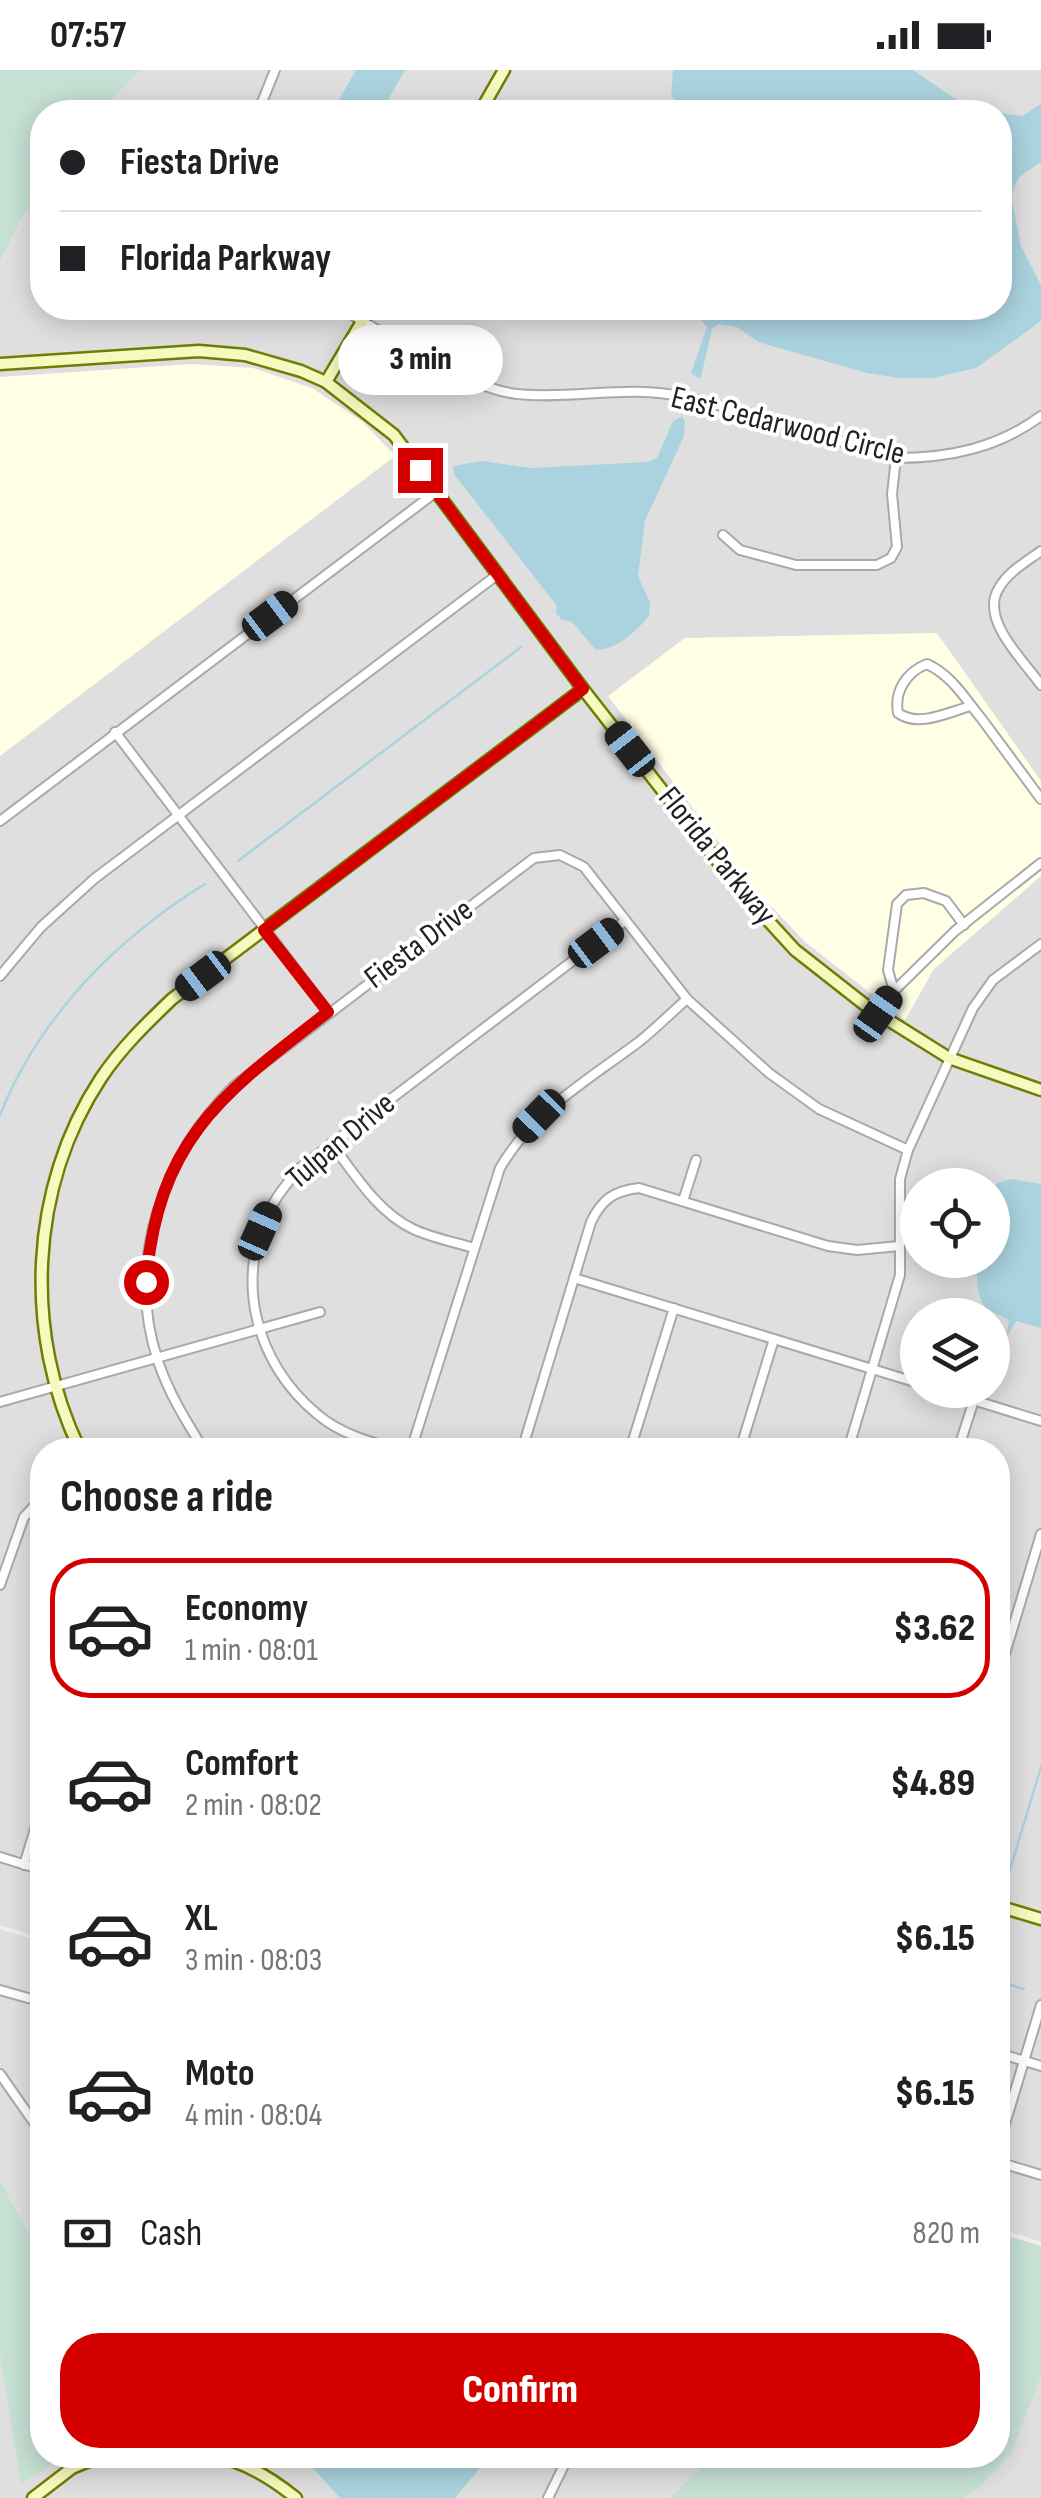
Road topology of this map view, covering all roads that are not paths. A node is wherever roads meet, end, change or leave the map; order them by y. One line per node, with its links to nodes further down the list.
1 (275, 70): 3 (street)
2 (504, 70): 4 (street)
3 (263, 100)
4 (487, 100)
5 (363, 321): 7 (street); 9 (street, East Cedarwood Circle)
6 (0, 364): 7 (street, Florida Parkway)
7 (326, 382): 10 (street, Florida Parkway)
8 (1041, 416): 9 (street, East Cedarwood Circle)
9 (896, 458): 11 (street)
10 (436, 492): 13 (street, Florida Parkway); 17 (street)
11 (723, 535)
12 (1041, 550): 14 (street)
13 (497, 575): 15 (street, Florida Parkway); 19 (street)
14 (1041, 684)
15 (583, 689): 24 (street); 30 (street, Florida Parkway)
16 (971, 706): 16 (street); 18 (street)
17 (116, 732): 19 (street); 20 (street)
18 (1041, 799)
19 (177, 817): 24 (street); 26 (street)
20 (0, 821)
21 (1041, 864): 23 (street)
22 (625, 921): 28 (street, Fiesta Drive); 29 (street, Fiesta Drive); 33 (street, Tulpan Drive)
23 (964, 925): 27 (street); 27 (street)
24 (264, 930): 29 (street); 49 (street)
25 (1041, 944): 31 (street)
26 (0, 976)
27 (894, 991): 30 (street)
28 (687, 998): 34 (street, Fiesta Drive); 39 (street)
29 (328, 1012): 46 (street, Fiesta Drive)
30 (878, 1014): 31 (street, Florida Parkway)
31 (949, 1058): 32 (street, Florida Parkway); 34 (street)
32 (1041, 1090)
33 (331, 1143): 39 (street); 44 (street, Tulpan Drive)
34 (908, 1150): 36 (street)
35 (696, 1160): 37 (street)
36 (903, 1168)
37 (683, 1201): 38 (street); 41 (street)
38 (900, 1246)
39 (474, 1248): 57 (street)
40 (900, 1275): 47 (street)
41 (574, 1278): 42 (street); 58 (street)
42 (674, 1308): 45 (street); 59 (street)
43 (320, 1312): 44 (street)
44 (259, 1331): 46 (street); 56 (street, Tulpan Drive)
45 (774, 1339): 47 (street); 60 (street)
46 (156, 1358): 49 (street); 55 (street, Fiesta Drive)
47 (873, 1369): 48 (street); 61 (street)
48 (900, 1377)
49 (54, 1386): 50 (street); 54 (street)
50 (0, 1402)
51 (971, 1408): 62 (street)
52 (1000, 1408): 53 (street)
53 (1041, 1421)
54 (75, 1438)
55 (197, 1438)
56 (365, 1438)
57 (415, 1438)
58 (526, 1438)
59 (634, 1438)
60 (744, 1438)
61 (852, 1438)
62 (962, 1438)
63 (30, 1511): 65 (street)
64 (1041, 1534): 66 (street)
65 (0, 1585)
66 (1010, 1636)
67 (30, 1845): 69 (street)
68 (0, 1857): 69 (street)
69 (24, 1865): 70 (street)
70 (30, 1867)
71 (1010, 1910): 72 (street)
72 (1041, 1919)
73 (0, 1990): 74 (street)
74 (30, 1999)
75 (1041, 2005): 77 (street)
76 (1010, 2057): 77 (street)
77 (1024, 2061): 78 (street); 80 (street)
78 (1041, 2066)
79 (0, 2074): 81 (street)
80 (1010, 2107)
81 (30, 2117)
82 (1010, 2166): 83 (street)
83 (1041, 2175)
84 (72, 2468): 87 (street)
85 (249, 2468): 88 (street)
86 (563, 2468): 89 (street)
87 (33, 2498)
88 (296, 2498)
89 (548, 2498)

